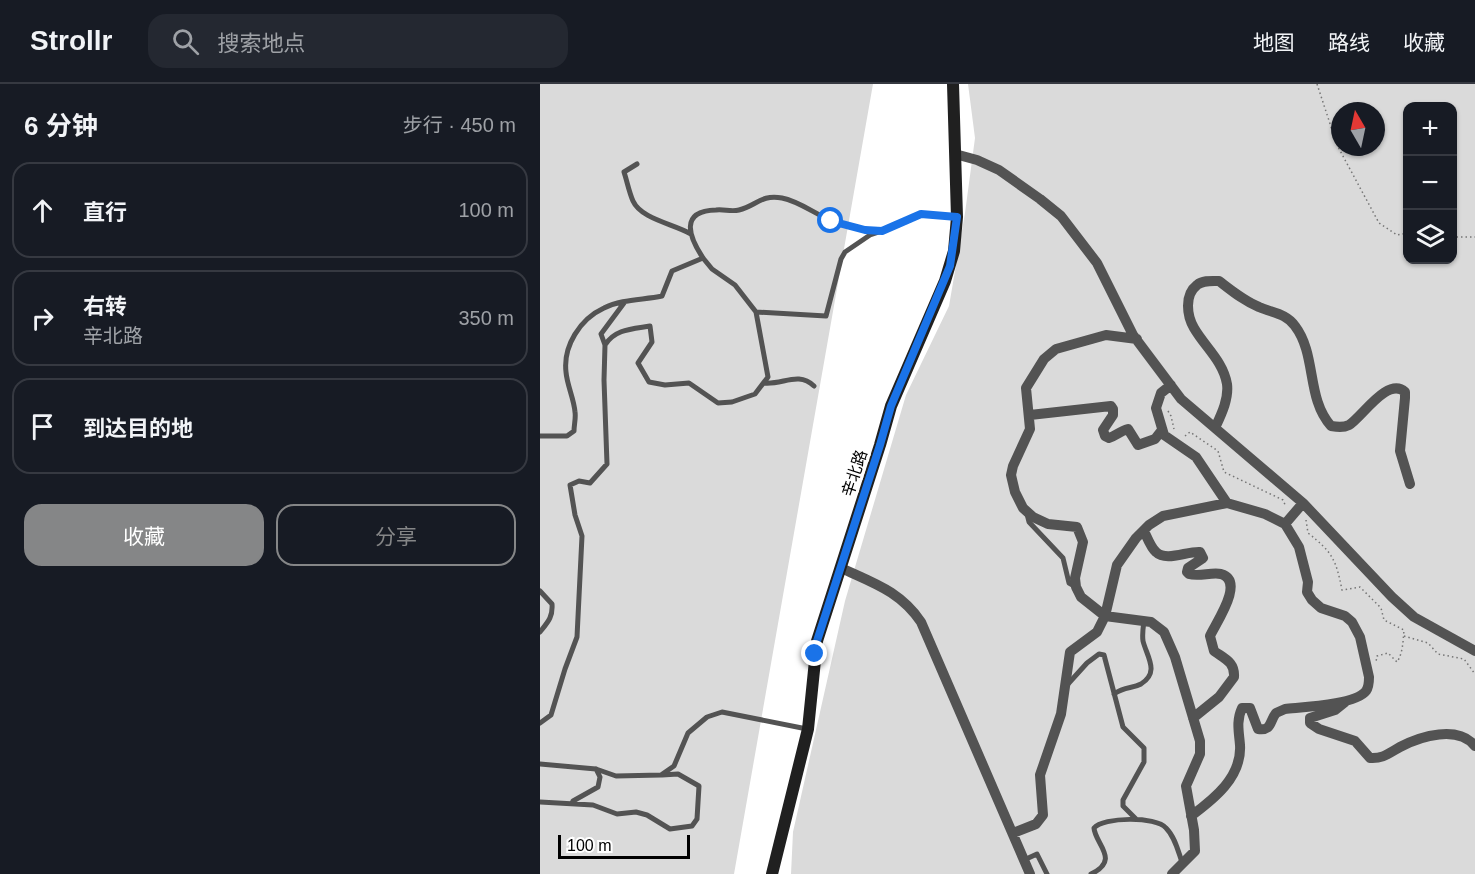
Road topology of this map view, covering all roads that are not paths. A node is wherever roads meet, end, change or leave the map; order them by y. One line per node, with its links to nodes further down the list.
1 (953, 84): 2 (main road, 辛北路)
2 (955, 154): 4 (main road, 辛北路); 10 (street)
3 (637, 164): 6 (lane)
4 (957, 217): 5 (lane); 24 (main road, 辛北路)
5 (882, 231): 6 (lane); 9 (lane)
6 (691, 234): 7 (lane)
7 (703, 258): 8 (lane); 9 (lane)
8 (626, 302): 11 (lane); 18 (lane)
9 (756, 312): 12 (lane)
10 (1137, 339): 13 (street); 15 (street)
11 (605, 345): 12 (lane); 35 (lane)
12 (764, 383): 14 (lane)
13 (1171, 385): 16 (street); 17 (street)
14 (814, 386)
15 (1030, 415): 17 (street); 21 (street)
16 (1215, 428): 19 (street); 22 (street)
17 (1162, 430): 20 (street)
18 (540, 436)
19 (1410, 484)
20 (1227, 502): 22 (street); 23 (street)
21 (1027, 512): 25 (lane); 25 (street)
22 (1294, 514): 30 (street); 33 (street)
23 (1144, 531): 27 (street); 34 (street)
24 (840, 568): 36 (main road, 辛北路); 45 (street)
25 (1076, 587): 27 (street)
26 (540, 591): 29 (lane)
27 (1105, 616): 28 (street); 31 (street)
28 (1144, 621): 32 (lane); 34 (street)
29 (540, 632)
30 (1475, 651)
31 (1066, 685): 32 (lane); 45 (street)
32 (1114, 694): 44 (lane)
33 (1347, 700): 37 (street); 43 (street)
34 (1193, 718): 43 (street)
35 (540, 723)
36 (808, 729): 40 (lane); 48 (main road, 辛北路)
37 (1475, 746)
38 (540, 764): 39 (lane)
39 (596, 769): 40 (lane); 42 (lane)
40 (660, 775): 42 (lane)
41 (540, 802): 42 (lane)
42 (571, 802)
43 (1191, 816): 47 (street)
44 (1136, 819): 47 (lane); 51 (lane)
45 (1012, 833): 46 (street)
46 (1024, 860): 49 (street); 50 (lane)
47 (1183, 864): 52 (street)
48 (772, 874)
49 (1030, 874)
50 (1047, 874)
51 (1091, 874)
52 (1172, 874)

